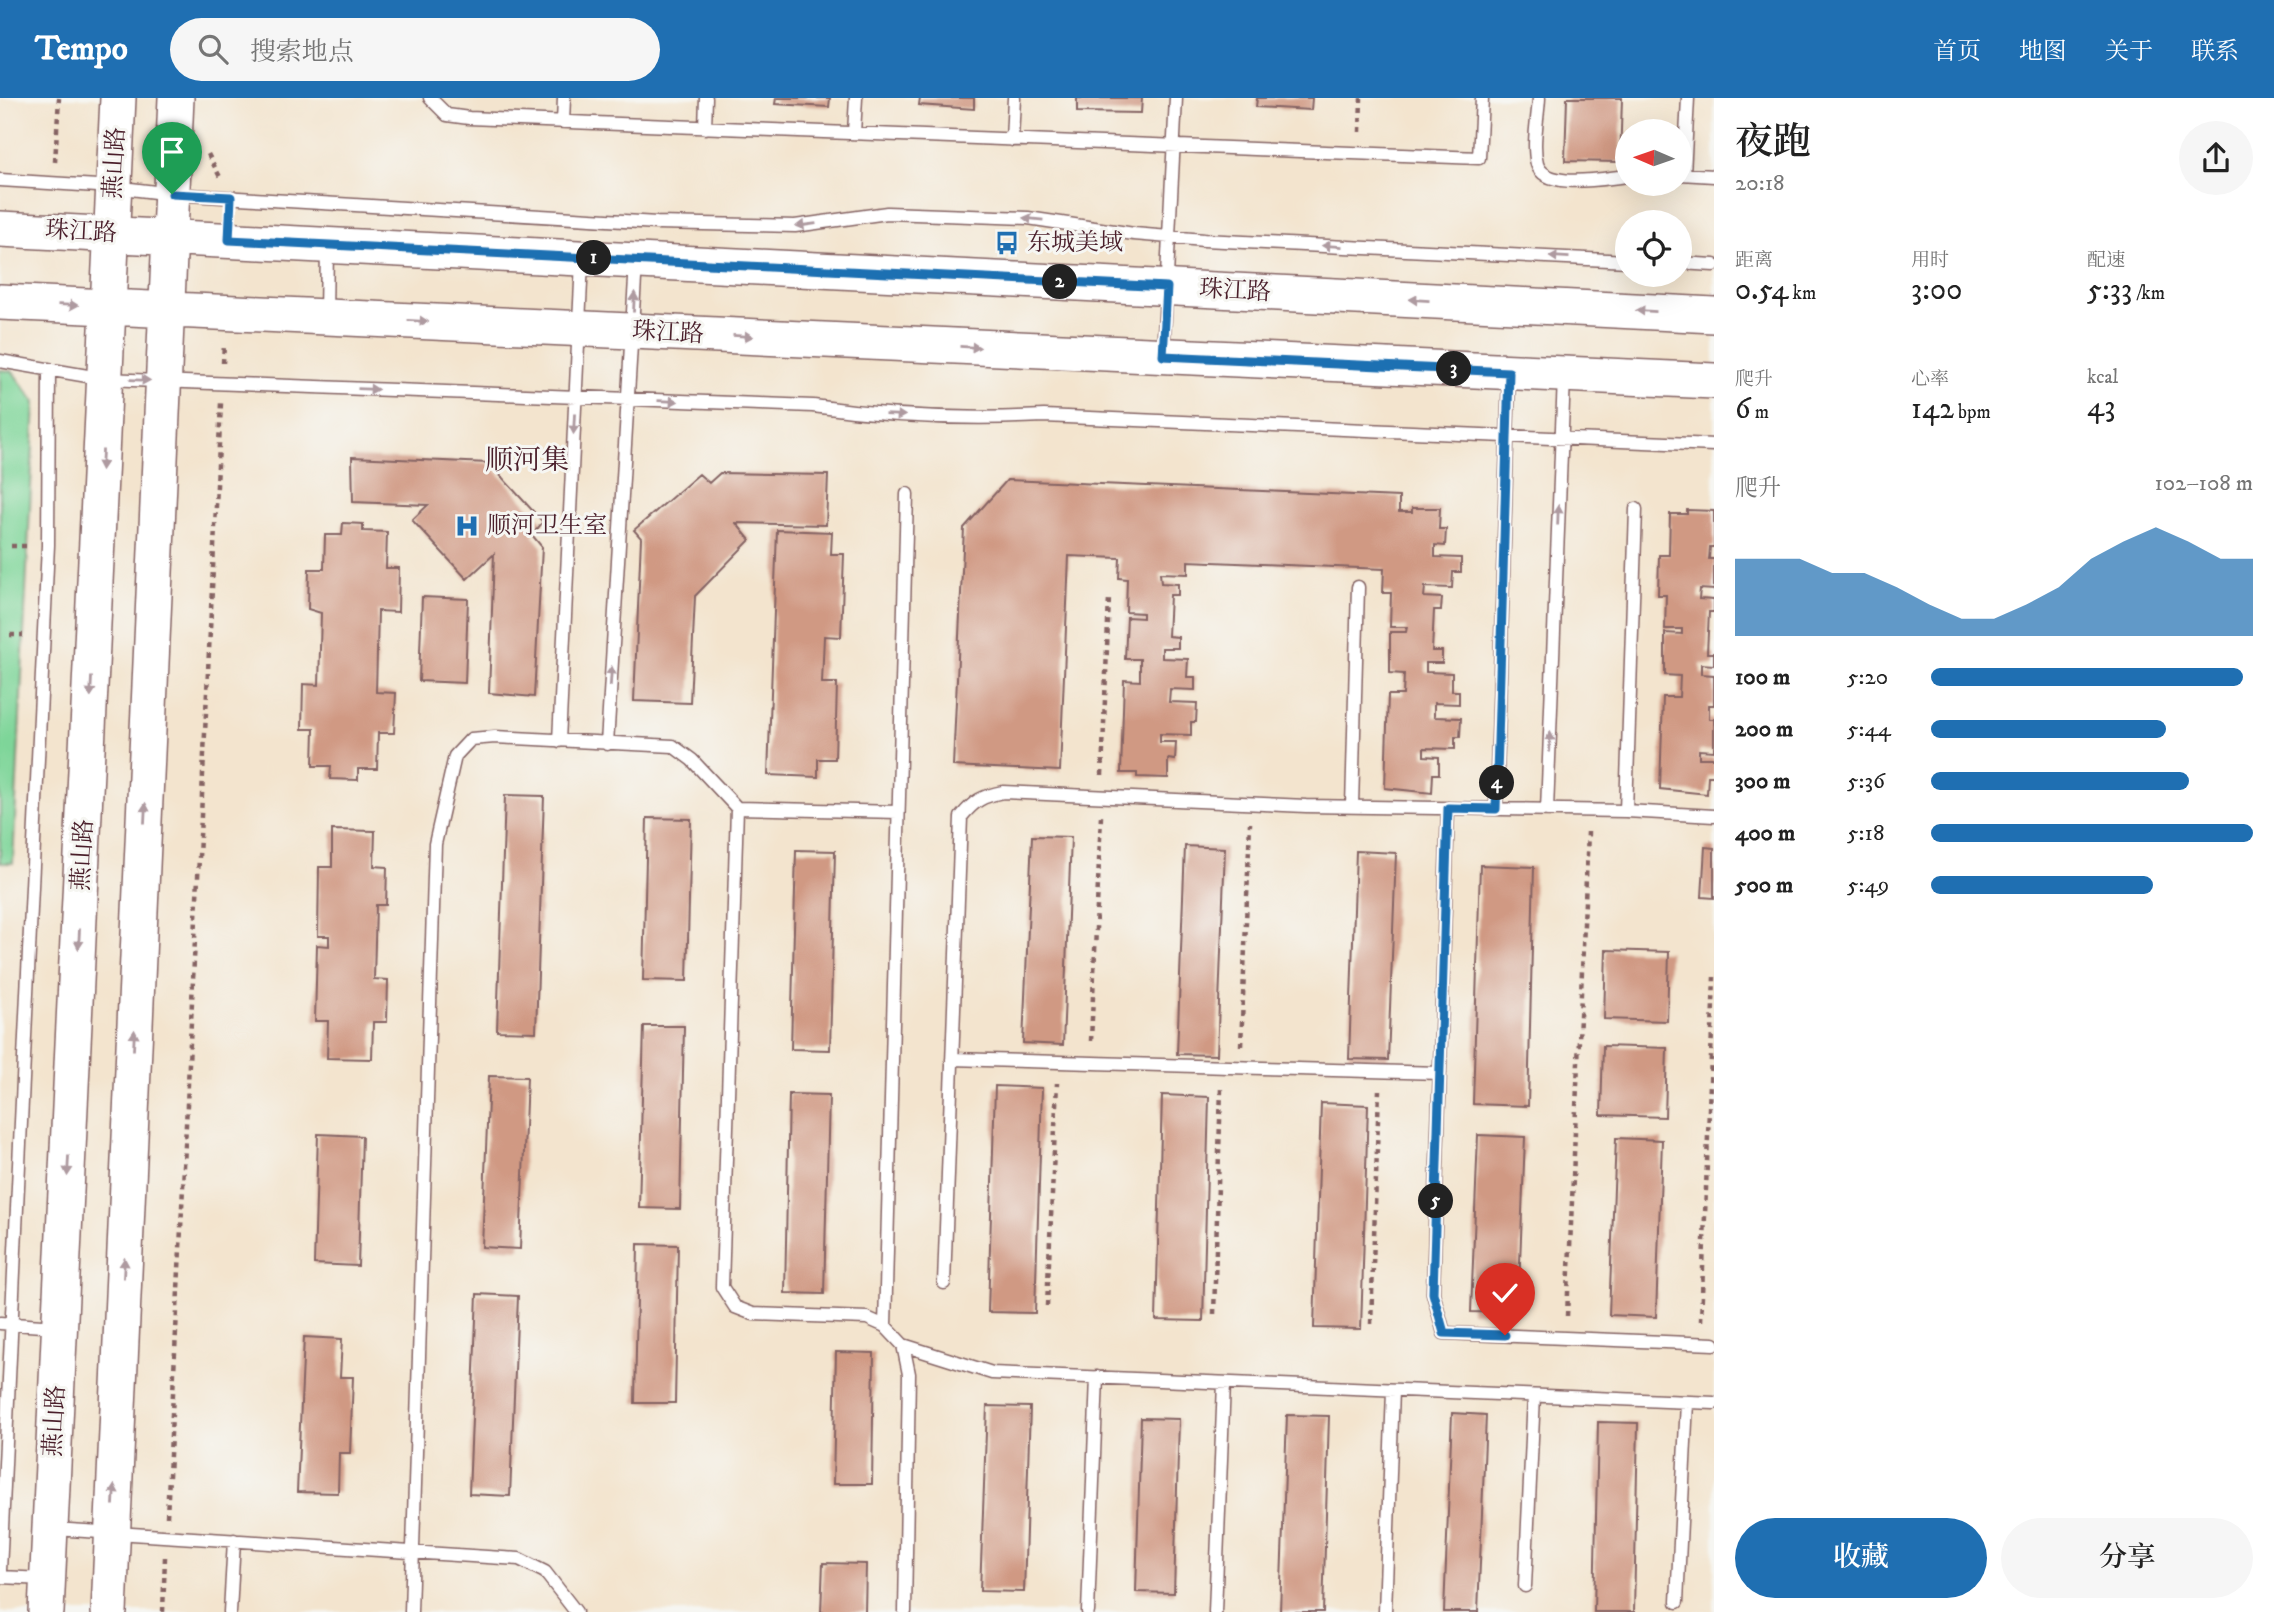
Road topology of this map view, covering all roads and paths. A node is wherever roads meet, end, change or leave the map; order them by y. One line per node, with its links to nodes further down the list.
1 (118, 98): 25 (street, 燕山路)
2 (176, 98): 26 (street)
3 (430, 98): 14 (lane)
4 (564, 98): 14 (lane)
5 (706, 98): 15 (lane)
6 (856, 98): 16 (lane)
7 (1014, 98): 18 (lane)
8 (1176, 98): 19 (lane)
9 (1361, 98): 20 (path)
10 (1482, 98): 20 (lane)
11 (1539, 98): 23 (lane)
12 (1688, 98): 13 (lane)
13 (1686, 119)
14 (563, 122): 15 (lane)
15 (705, 128): 16 (lane)
16 (854, 133): 18 (lane)
17 (206, 140): 27 (path)
18 (1012, 140): 19 (lane)
19 (1174, 146): 20 (lane); 31 (lane)
20 (1359, 153)
21 (1692, 175): 22 (lane)
22 (1714, 176)
23 (1615, 178)
24 (0, 180): 25 (lane)
25 (114, 187): 26 (lane); 29 (street, 燕山路)
26 (172, 194): 27 (lane); 30 (street)
27 (231, 197): 31 (lane, one-way to 27)
28 (0, 229): 29 (street, 珠江路)
29 (112, 234): 30 (street, 珠江路); 40 (street, 燕山路)
30 (170, 237): 32 (street, 珠江路); 41 (street)
31 (1170, 237): 35 (lane, one-way to 31); 38 (lane)
32 (327, 245): 33 (street, 珠江路); 44 (lane)
33 (582, 258): 34 (street, 珠江路); 45 (lane)
34 (636, 260): 38 (street, 珠江路); 46 (lane, one-way to 34)
35 (1615, 260)
36 (1692, 264): 37 (lane)
37 (1714, 265)
38 (1167, 287): 43 (street, 珠江路, one-way to 38); 47 (lane)
39 (0, 302): 40 (street, 珠江路, one-way to 40)
40 (109, 307): 41 (street, 珠江路); 52 (street, 燕山路)
41 (168, 310): 42 (street, 珠江路); 53 (street)
42 (226, 312): 44 (street, 珠江路); 55 (path)
43 (1714, 315)
44 (326, 317): 45 (street, 珠江路, one-way to 45)
45 (578, 329): 46 (street, 珠江路); 56 (lane)
46 (632, 331): 47 (street, 珠江路, one-way to 47); 57 (lane)
47 (1163, 356): 50 (street, 珠江路)
48 (0, 361): 49 (lane)
49 (49, 369): 52 (lane); 89 (lane)
50 (1509, 372): 51 (street, 珠江路); 58 (lane)
51 (1565, 374): 54 (street, 珠江路); 59 (lane)
52 (105, 379): 53 (lane, one-way to 53); 92 (street, 燕山路, one-way to 92)
53 (164, 381): 55 (lane); 104 (street, one-way to 53)
54 (1714, 381)
55 (222, 384): 56 (lane, one-way to 56); 105 (path)
56 (575, 397): 57 (lane); 65 (lane, one-way to 65)
57 (628, 399): 58 (lane, one-way to 58); 66 (lane, one-way to 57)
58 (1506, 436): 59 (lane); 72 (lane)
59 (1560, 438): 60 (lane); 73 (lane, one-way to 59)
60 (1714, 445)
61 (907, 494): 76 (lane)
62 (1636, 509): 75 (lane)
63 (1358, 587): 69 (lane)
64 (1109, 597): 67 (path)
65 (559, 741): 66 (lane); 107 (lane)
66 (607, 744): 70 (lane)
67 (1101, 797): 68 (lane); 79 (lane); 81 (path)
68 (1251, 803): 69 (lane); 83 (path)
69 (1352, 806): 71 (lane)
70 (737, 808): 76 (lane); 91 (lane)
71 (1448, 808): 72 (lane); 85 (lane)
72 (1496, 809): 73 (lane)
73 (1547, 810): 74 (lane)
74 (1589, 810): 75 (lane); 93 (path)
75 (1626, 811): 77 (lane)
76 (898, 812): 91 (lane)
77 (1714, 816)
78 (1714, 977): 94 (path)
79 (952, 1059): 80 (lane); 86 (lane)
80 (1058, 1062): 81 (lane); 87 (path)
81 (1090, 1063): 82 (lane)
82 (1221, 1067): 83 (lane); 88 (path)
83 (1240, 1067): 84 (lane)
84 (1380, 1072): 85 (lane); 90 (path)
85 (1440, 1073): 93 (lane)
86 (944, 1283)
87 (1047, 1306)
88 (1214, 1314)
89 (5, 1323): 92 (lane); 108 (lane)
90 (1371, 1324)
91 (885, 1326): 96 (lane)
92 (60, 1327): 103 (street, 燕山路)
93 (1566, 1338): 94 (lane)
94 (1700, 1343): 95 (lane)
95 (1714, 1344)
96 (903, 1345): 97 (lane); 118 (lane)
97 (1097, 1377): 98 (lane); 119 (lane)
98 (1224, 1383): 99 (lane); 120 (lane)
99 (1394, 1390): 100 (lane); 121 (lane)
100 (1534, 1396): 101 (lane); 110 (lane)
101 (1687, 1402): 102 (lane); 112 (lane)
102 (1714, 1403)
103 (50, 1529): 104 (lane); 111 (street, 燕山路)
104 (112, 1533): 105 (lane); 113 (street)
105 (166, 1536): 106 (lane); 114 (path)
106 (234, 1540): 107 (lane); 115 (lane)
107 (412, 1552): 116 (lane); 117 (lane)
108 (0, 1571)
109 (0, 1577): 111 (lane)
110 (1525, 1586)
111 (47, 1595)
112 (1677, 1602)
113 (108, 1612)
114 (163, 1612)
115 (230, 1612)
116 (411, 1612)
117 (576, 1612)
118 (905, 1612)
119 (1088, 1612)
120 (1215, 1612)
121 (1385, 1612)

